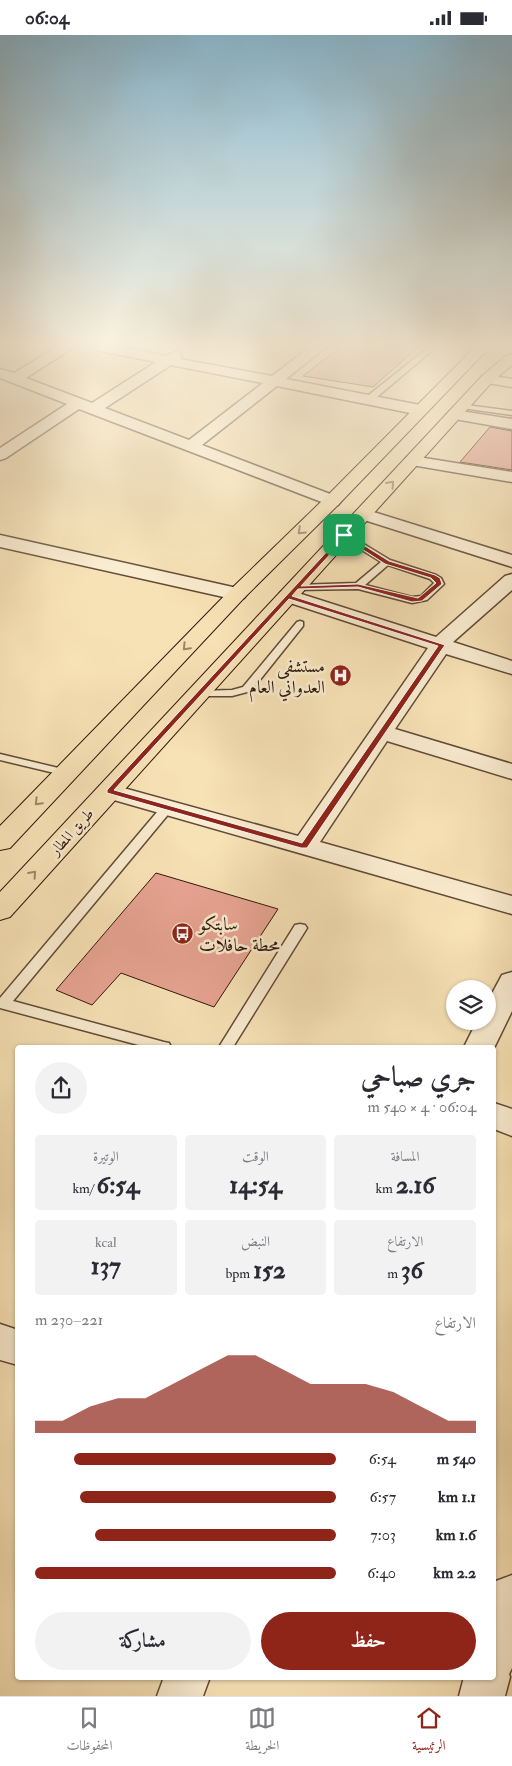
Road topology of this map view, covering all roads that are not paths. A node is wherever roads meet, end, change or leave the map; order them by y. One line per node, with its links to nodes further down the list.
1 (54, 425): 7 (street)
2 (135, 425): 6 (street)
3 (219, 425): 6 (street)
4 (406, 425): 10 (main road)
5 (446, 425): 8 (main road, طريق المطار)
6 (191, 446): 10 (street)
7 (0, 455)
8 (412, 461): 9 (street); 11 (main road, طريق المطار, one-way to 8)
9 (512, 477)
10 (332, 501): 19 (main road, one-way to 19)
11 (364, 514): 12 (main road, طريق المطار); 14 (street)
12 (344, 535): 15 (lane); 18 (main road, طريق المطار)
13 (0, 541): 19 (street)
14 (512, 561)
15 (387, 562): 17 (lane); 17 (lane)
16 (512, 580): 21 (street)
17 (358, 585): 18 (lane)
18 (292, 592): 21 (street); 23 (main road, طريق المطار)
19 (237, 594): 27 (main road, one-way to 27)
20 (300, 624): 23 (lane)
21 (442, 645): 22 (street); 24 (street)
22 (512, 667)
23 (198, 694): 28 (main road, طريق المطار)
24 (382, 732): 26 (street); 31 (street)
25 (0, 757): 27 (lane)
26 (512, 772)
27 (66, 773): 30 (main road, one-way to 30)
28 (109, 791): 29 (street); 33 (main road, طريق المطار, one-way to 28)
29 (167, 807): 31 (street); 36 (lane)
30 (0, 842)
31 (304, 846): 32 (street)
32 (512, 905)
33 (0, 910)
34 (300, 928): 38 (lane)
35 (510, 993): 39 (street)
36 (2, 1003): 37 (lane)
37 (157, 1045)
38 (227, 1045)
39 (480, 1045)
40 (496, 1117): 41 (street)
41 (512, 1123)
42 (0, 1342): 43 (street)
43 (15, 1347)
44 (512, 1597): 45 (street)
45 (496, 1650)
46 (186, 1680): 48 (street)
47 (486, 1680): 49 (street)
48 (180, 1696)
49 (482, 1696)

